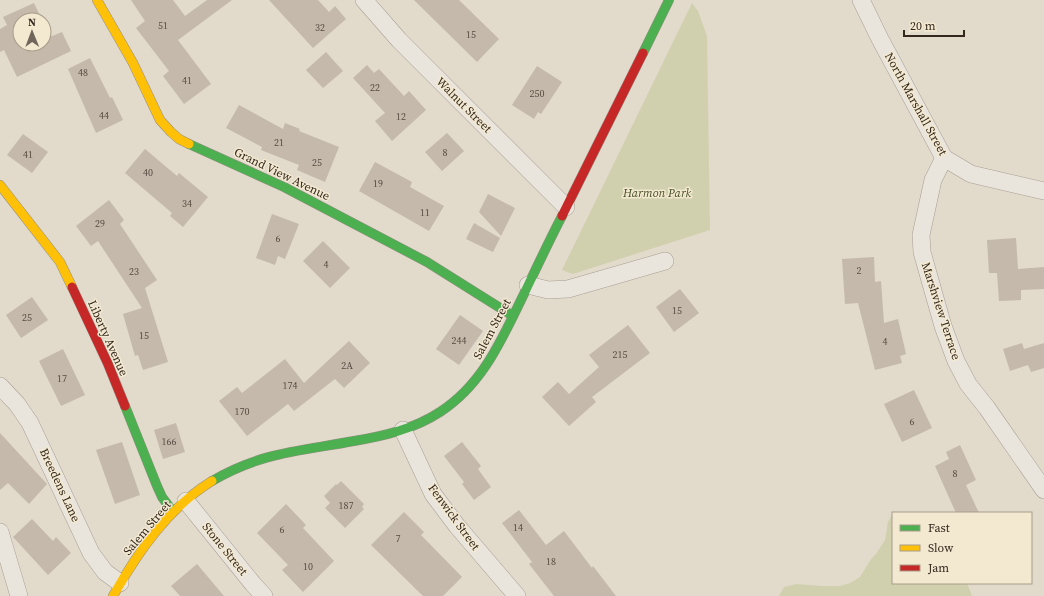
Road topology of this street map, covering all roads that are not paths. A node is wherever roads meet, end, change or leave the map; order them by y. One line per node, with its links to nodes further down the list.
1 (97, 0): 11 (street, Grand View Avenue)
2 (364, 0): 8 (street, Walnut Street)
3 (669, 0): 8 (street, Salem Street)
4 (861, 0): 5 (street, North Marshall Street)
5 (944, 158): 7 (street, North Marshall Street); 14 (street, Marshview Terrace)
6 (0, 185): 16 (street, Liberty Avenue)
7 (1044, 192)
8 (566, 207): 10 (street, Salem Street)
9 (665, 261): 10 (street)
10 (528, 285): 11 (street, Salem Street)
11 (513, 316): 13 (street, Salem Street)
12 (0, 386): 18 (street, Breedens Lane)
13 (402, 430): 15 (street, Salem Street); 21 (street, Fenwick Street)
14 (1044, 490)
15 (186, 501): 16 (street, Salem Street); 20 (street, Stone Street)
16 (173, 512): 18 (street, Salem Street)
17 (0, 532): 19 (street)
18 (116, 590)
19 (19, 596)
20 (264, 596)
21 (517, 596)

